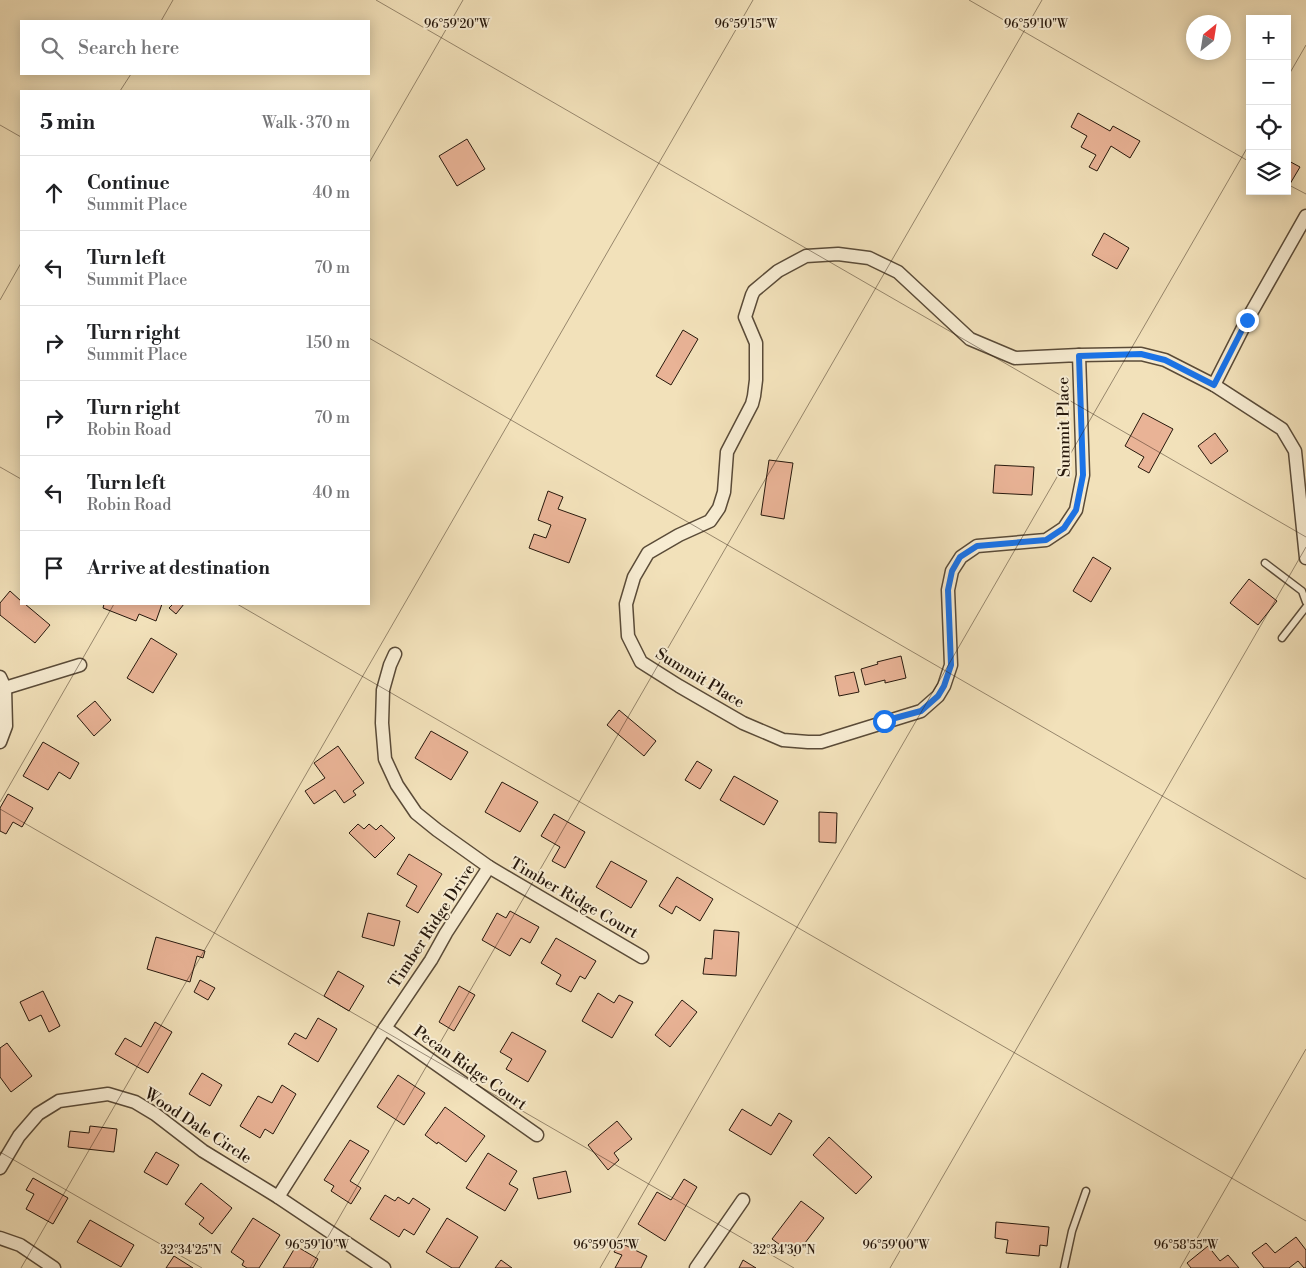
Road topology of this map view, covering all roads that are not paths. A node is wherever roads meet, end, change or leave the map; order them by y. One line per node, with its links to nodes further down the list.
1 (1306, 216): 3 (street)
2 (1079, 356): 2 (street, Summit Place); 3 (street, Summit Place)
3 (1214, 385): 4 (street, Summit Place)
4 (1306, 558)
5 (1265, 563): 6 (lane)
6 (1306, 599)
7 (1306, 607): 8 (lane)
8 (1282, 638)
9 (395, 654): 13 (street, Timber Ridge Drive)
10 (80, 665): 11 (street)
11 (3, 682): 12 (street)
12 (0, 742)
13 (489, 867): 14 (street, Timber Ridge Court); 15 (street, Timber Ridge Drive)
14 (642, 957)
15 (385, 1028): 16 (street, Pecan Ridge Court); 19 (street, Timber Ridge Drive)
16 (536, 1135)
17 (0, 1168): 19 (street, Wood Dale Circle)
18 (1086, 1191): 25 (lane)
19 (278, 1197): 23 (street, Wood Dale Circle)
20 (743, 1200): 24 (street)
21 (0, 1238): 22 (street)
22 (54, 1268)
23 (384, 1268)
24 (696, 1268)
25 (1064, 1268)

